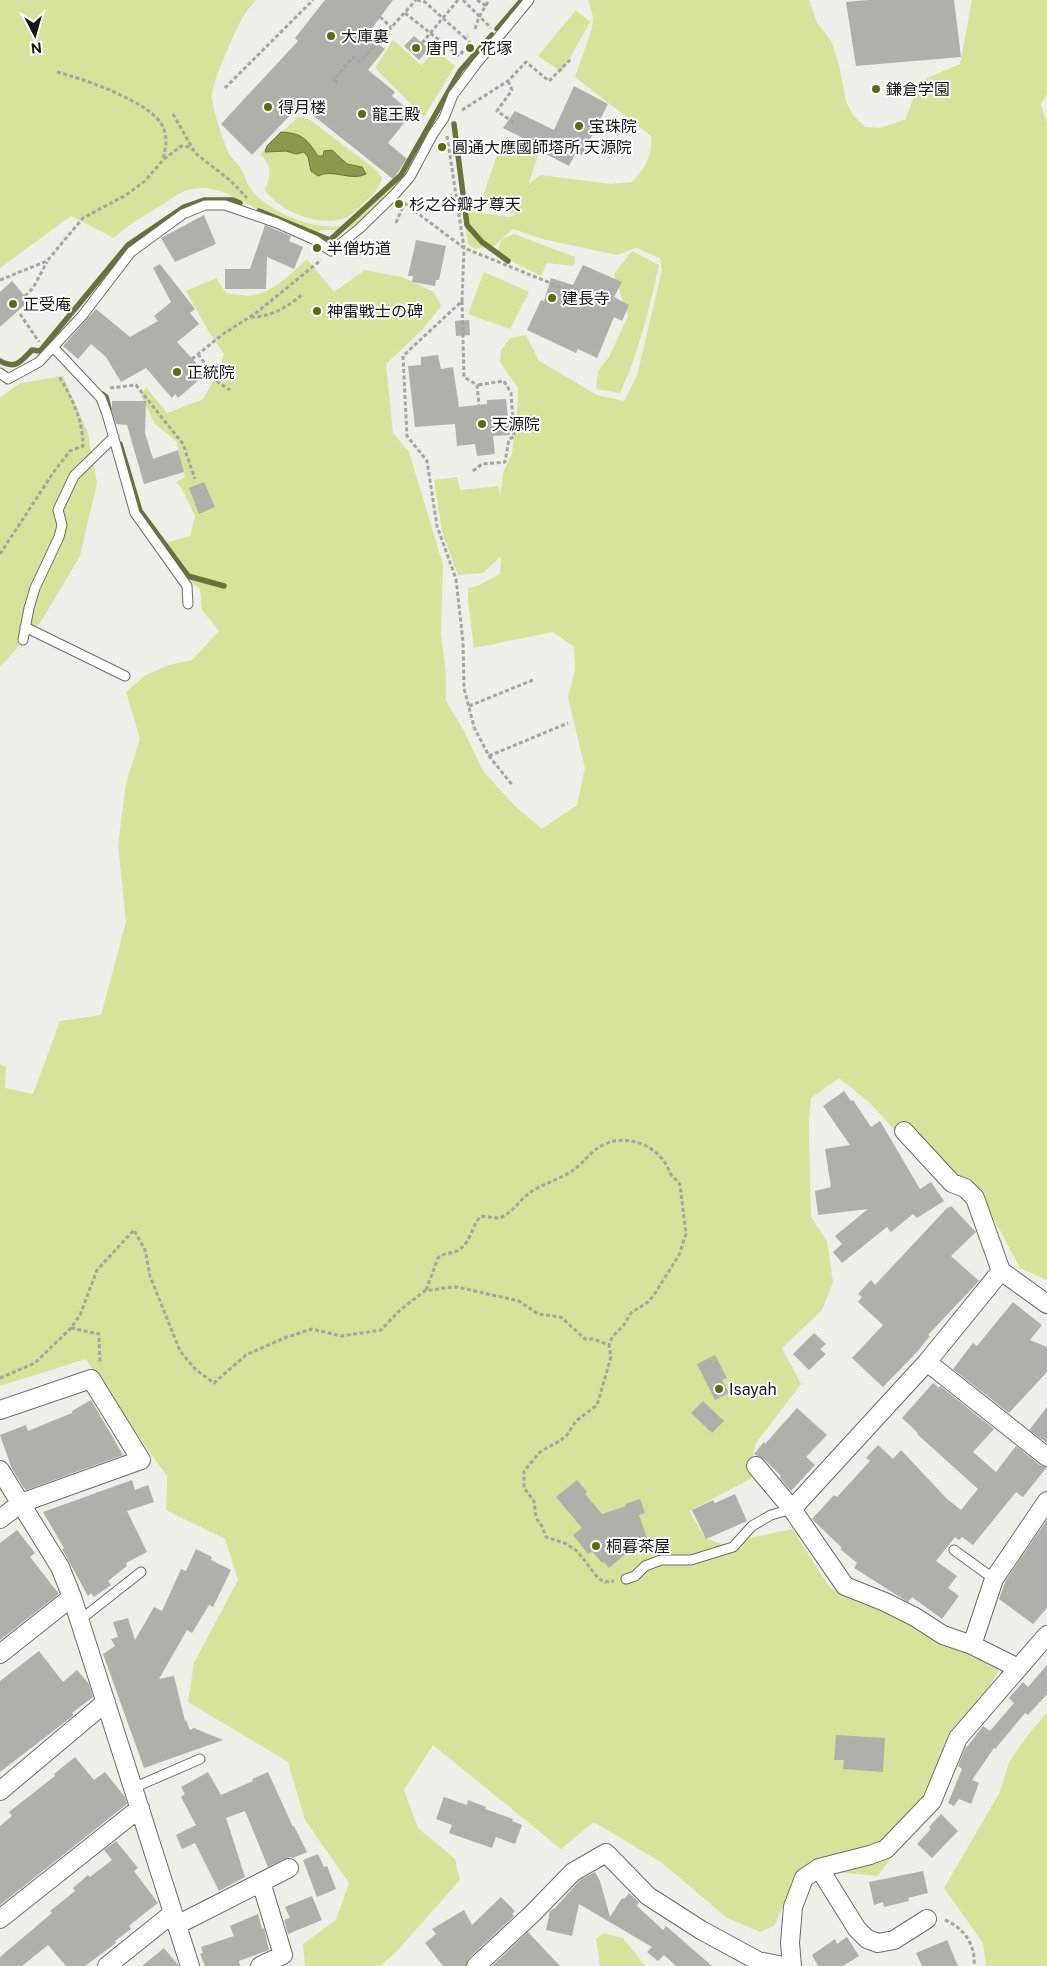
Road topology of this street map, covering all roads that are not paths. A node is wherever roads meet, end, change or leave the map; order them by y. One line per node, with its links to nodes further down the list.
1 (529, 0): 2 (lane)
2 (54, 348): 3 (lane); 4 (lane)
3 (0, 373)
4 (114, 437): 5 (lane); 6 (lane)
5 (188, 604)
6 (25, 627): 7 (lane); 8 (lane)
7 (23, 640)
8 (125, 676)
9 (904, 1131): 10 (street)
10 (1001, 1271): 11 (street); 12 (street)
11 (1047, 1304)
12 (927, 1362): 14 (street); 19 (street)
13 (0, 1410): 18 (street)
14 (1047, 1457)
15 (756, 1466): 19 (street)
16 (0, 1470): 18 (street)
17 (1047, 1501): 24 (street)
18 (21, 1503): 20 (street); 25 (street)
19 (792, 1509): 23 (lane); 28 (street)
20 (0, 1519)
21 (954, 1550): 24 (lane)
22 (141, 1572): 26 (lane)
23 (626, 1579)
24 (994, 1579): 28 (street)
25 (72, 1597): 26 (street); 29 (street)
26 (80, 1620): 31 (street)
27 (1047, 1635): 30 (street)
28 (972, 1645): 30 (street)
29 (0, 1654)
30 (1018, 1668): 37 (street)
31 (106, 1702): 33 (street); 34 (street)
32 (200, 1759): 33 (lane)
33 (133, 1788): 35 (street)
34 (0, 1791)
35 (140, 1808): 39 (street); 40 (street)
36 (289, 1868): 38 (street)
37 (819, 1868): 41 (street); 47 (street)
38 (261, 1882): 40 (street); 44 (street)
39 (0, 1919)
40 (175, 1919): 42 (street); 43 (street)
41 (927, 1919)
42 (107, 1966)
43 (190, 1966)
44 (260, 1966)
45 (476, 1966): 46 (street)
46 (783, 1966)
47 (792, 1966)

